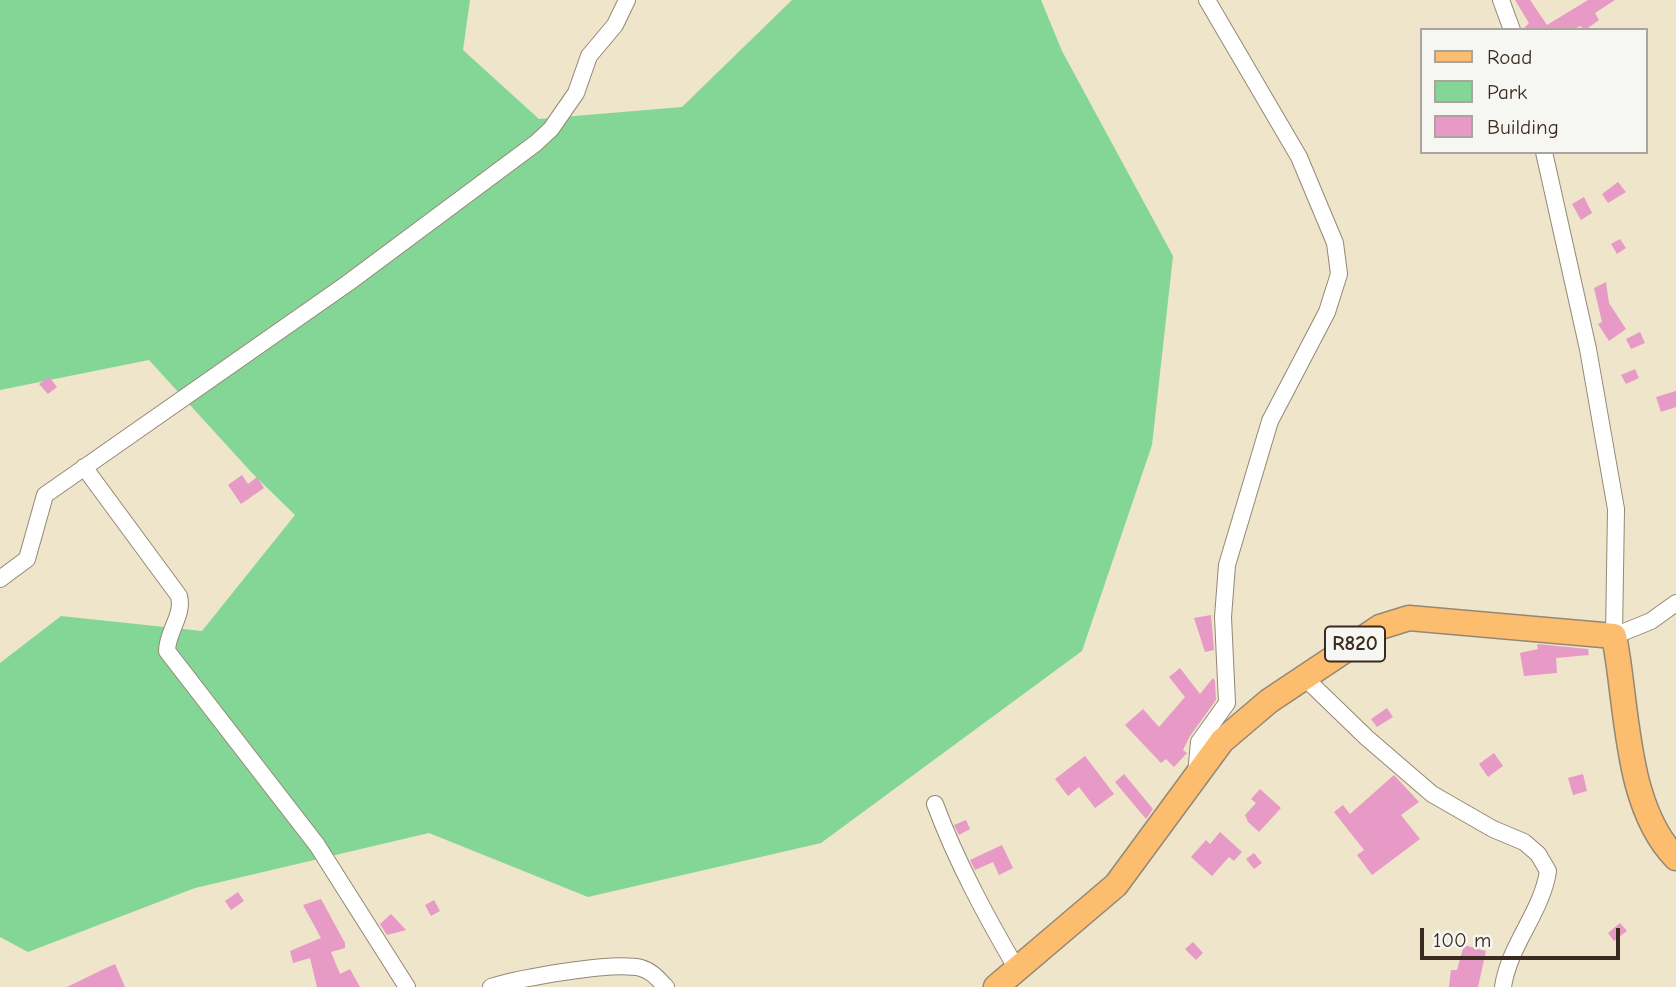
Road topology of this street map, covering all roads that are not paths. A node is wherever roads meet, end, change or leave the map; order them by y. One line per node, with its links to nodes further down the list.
1 (627, 0): 6 (street)
2 (1208, 0): 11 (street)
3 (1501, 0): 4 (street)
4 (1511, 28)
5 (1544, 154): 9 (street)
6 (84, 467): 7 (street); 15 (street)
7 (0, 579)
8 (1676, 603): 9 (street)
9 (1614, 636): 10 (main road, R820); 13 (main road)
10 (1306, 679): 11 (main road, R820); 19 (street)
11 (1195, 781): 14 (main road, R820)
12 (935, 804): 14 (street)
13 (1676, 858)
14 (1018, 971): 18 (main road, R820)
15 (407, 987)
16 (491, 987): 17 (street)
17 (666, 987)
18 (996, 987)
19 (1503, 987)

